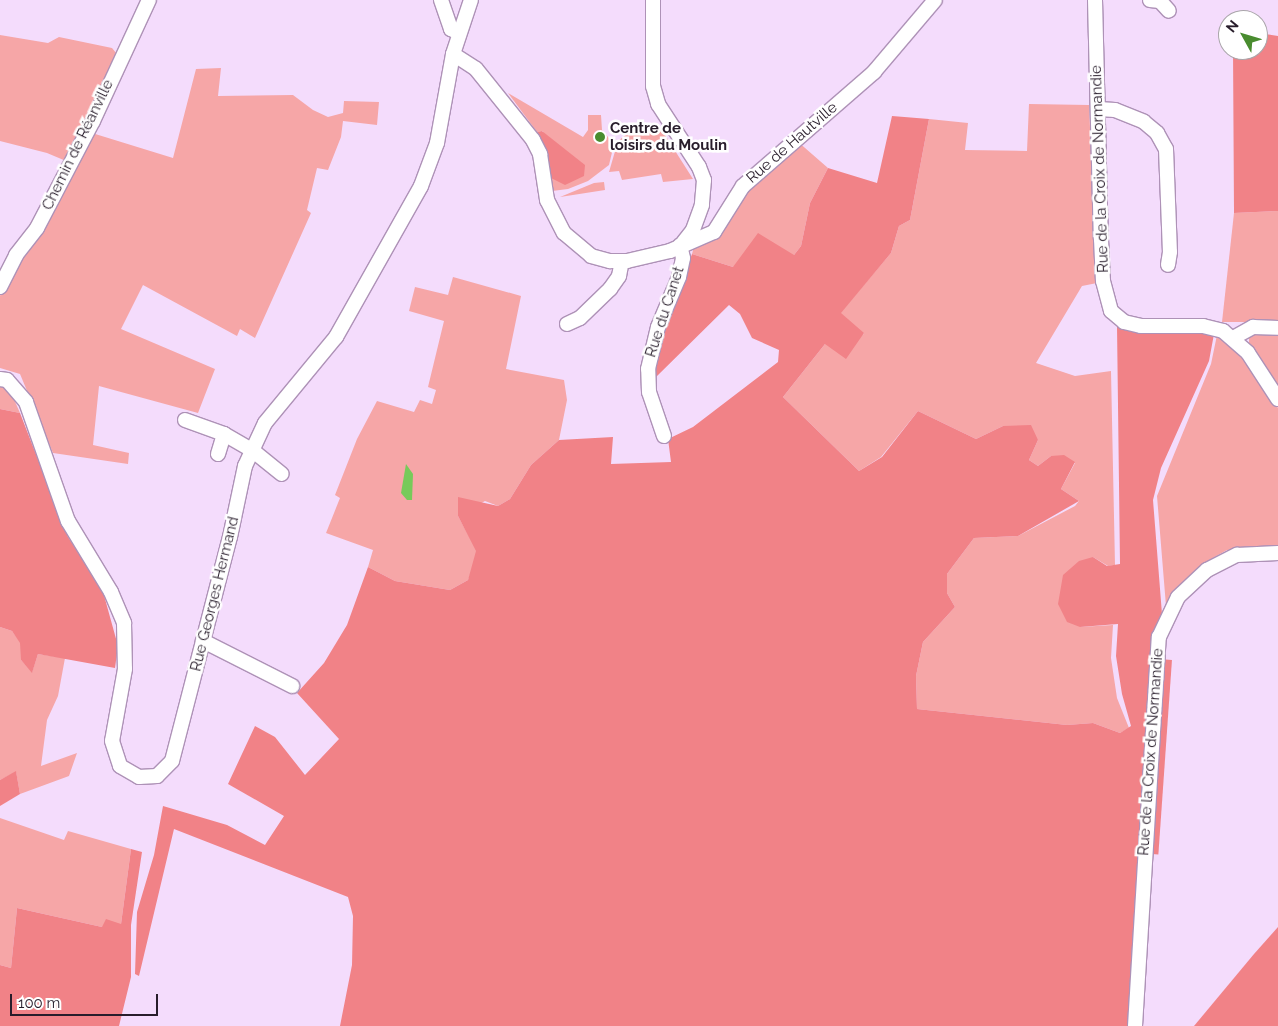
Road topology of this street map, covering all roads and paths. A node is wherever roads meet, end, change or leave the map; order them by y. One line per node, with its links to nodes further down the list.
1 (149, 0): 16 (street, Chemin de Réanville)
2 (440, 0): 10 (street)
3 (471, 0): 10 (street, Rue Georges Hermand)
4 (653, 0): 13 (street)
5 (935, 0): 13 (street, Rue de Hautville)
6 (1091, 0): 7 (street)
7 (1094, 0): 12 (street, Rue de la Croix de Normandie)
8 (1150, 0): 9 (street)
9 (1169, 11)
10 (459, 33): 11 (street, Rue Georges Hermand)
11 (453, 54): 14 (street, Rue de Hautville); 25 (street, Rue Georges Hermand)
12 (1098, 109): 15 (street); 19 (street, Rue de la Croix de Normandie)
13 (682, 244): 14 (street, Rue de Hautville); 24 (street, Rue du Canet)
14 (622, 261): 17 (street)
15 (1168, 265)
16 (0, 287)
17 (567, 324)
18 (1278, 328): 19 (street)
19 (1233, 338): 21 (street, Rue de la Croix de Normandie)
20 (0, 379): 29 (street, Rue Georges Hermand)
21 (1278, 399)
22 (185, 420): 23 (street)
23 (224, 434): 25 (street); 26 (street)
24 (664, 436)
25 (252, 450): 27 (street); 29 (street, Rue Georges Hermand)
26 (218, 454)
27 (282, 474)
28 (1278, 554): 31 (street, Rue de la Croix de Normandie)
29 (203, 641): 30 (street)
30 (292, 686)
31 (1135, 1026)

